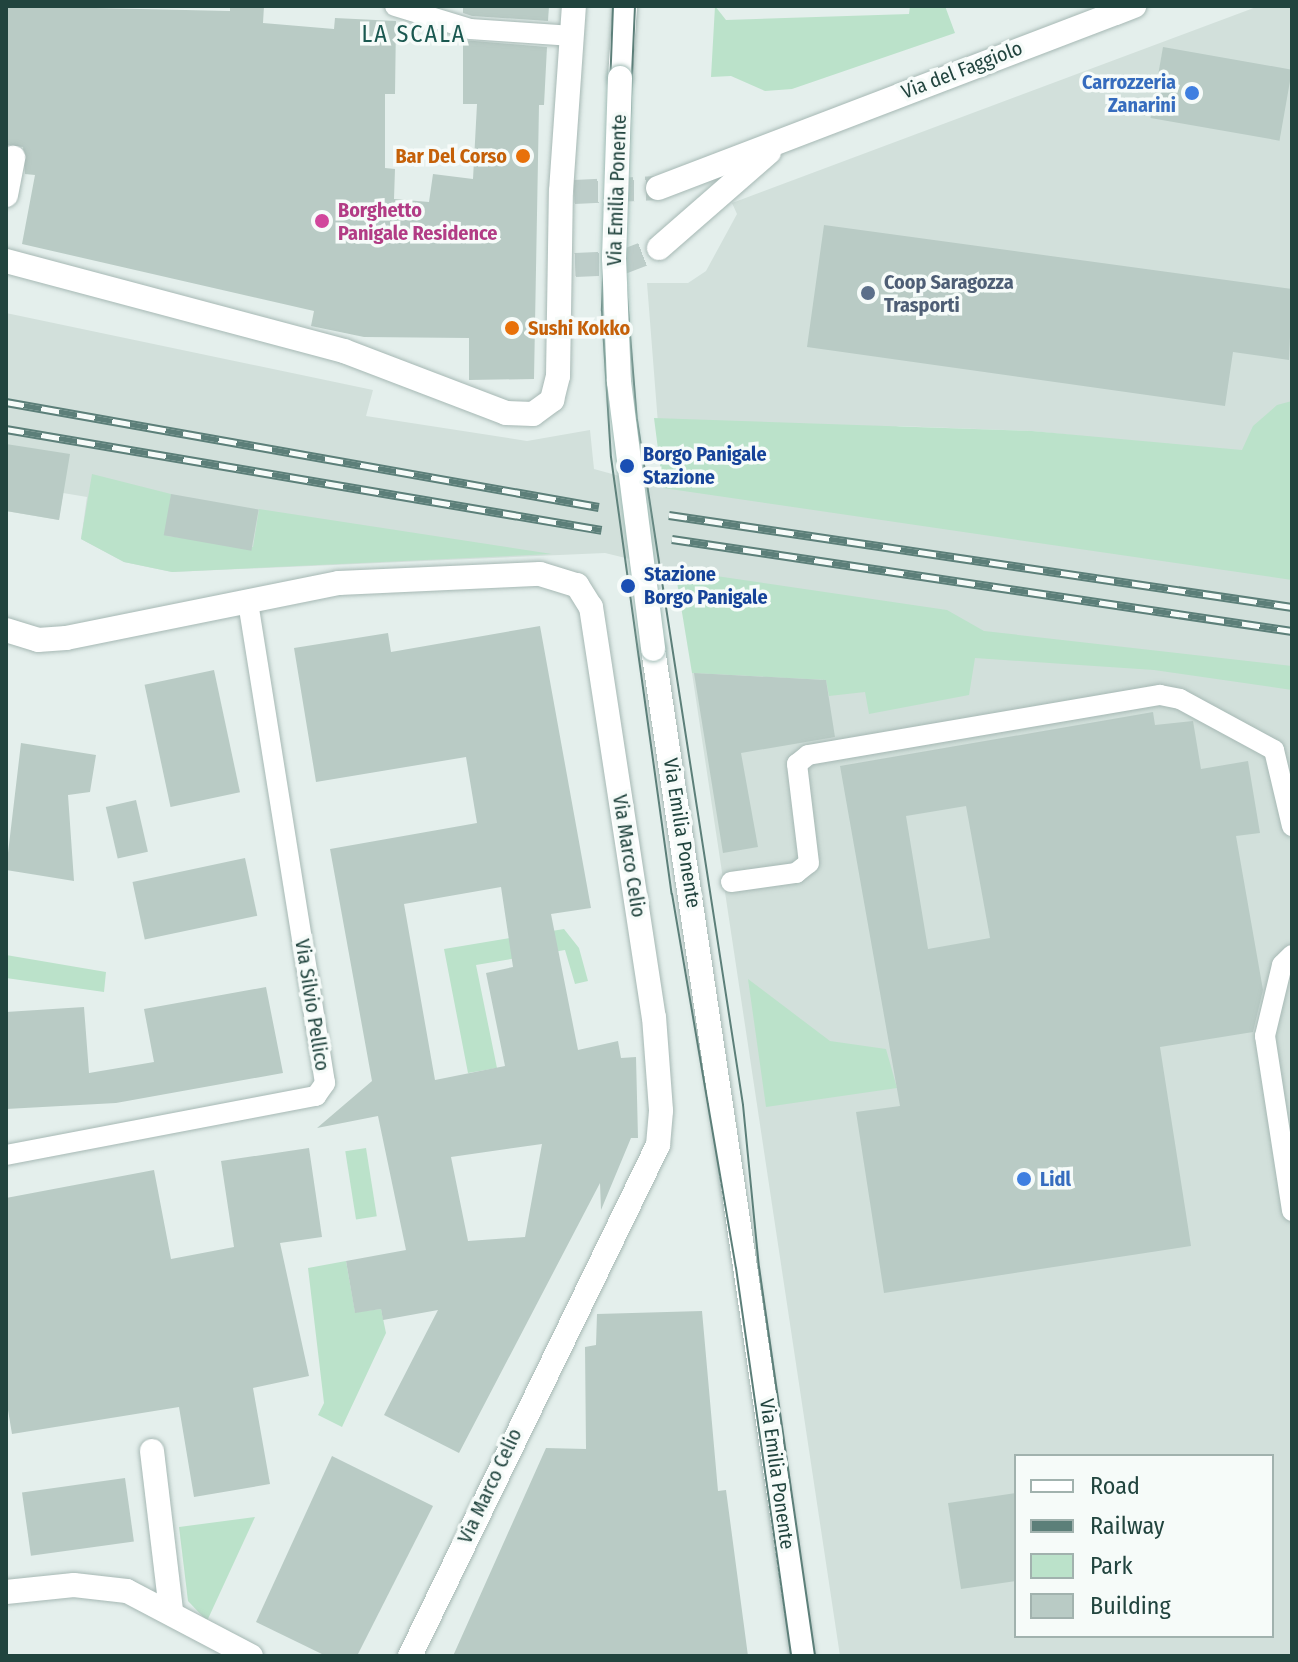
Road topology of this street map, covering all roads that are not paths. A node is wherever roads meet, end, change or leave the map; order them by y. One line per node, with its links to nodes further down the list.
1 (395, 6): 5 (lane)
2 (574, 6): 5 (street)
3 (625, 6): 24 (street, Via Emilia Ponente, bridge)
4 (1134, 6): 6 (street, Via del Faggiolo)
5 (573, 36): 11 (street)
6 (789, 135): 8 (street, Via del Faggiolo); 10 (street, Via del Faggiolo)
7 (13, 158): 9 (street)
8 (658, 188)
9 (6, 195)
10 (659, 248)
11 (6, 261)
12 (248, 600): 13 (street, Via Marco Celio); 17 (lane, Via Silvio Pellico); 23 (street, Via Marco Celio)
13 (6, 630)
14 (1292, 826): 15 (lane)
15 (731, 882)
16 (1292, 955): 18 (lane)
17 (6, 1155)
18 (1292, 1211)
19 (152, 1451): 21 (street)
20 (6, 1592): 21 (street)
21 (171, 1610): 22 (street)
22 (251, 1656)
23 (410, 1656)
24 (803, 1656)

